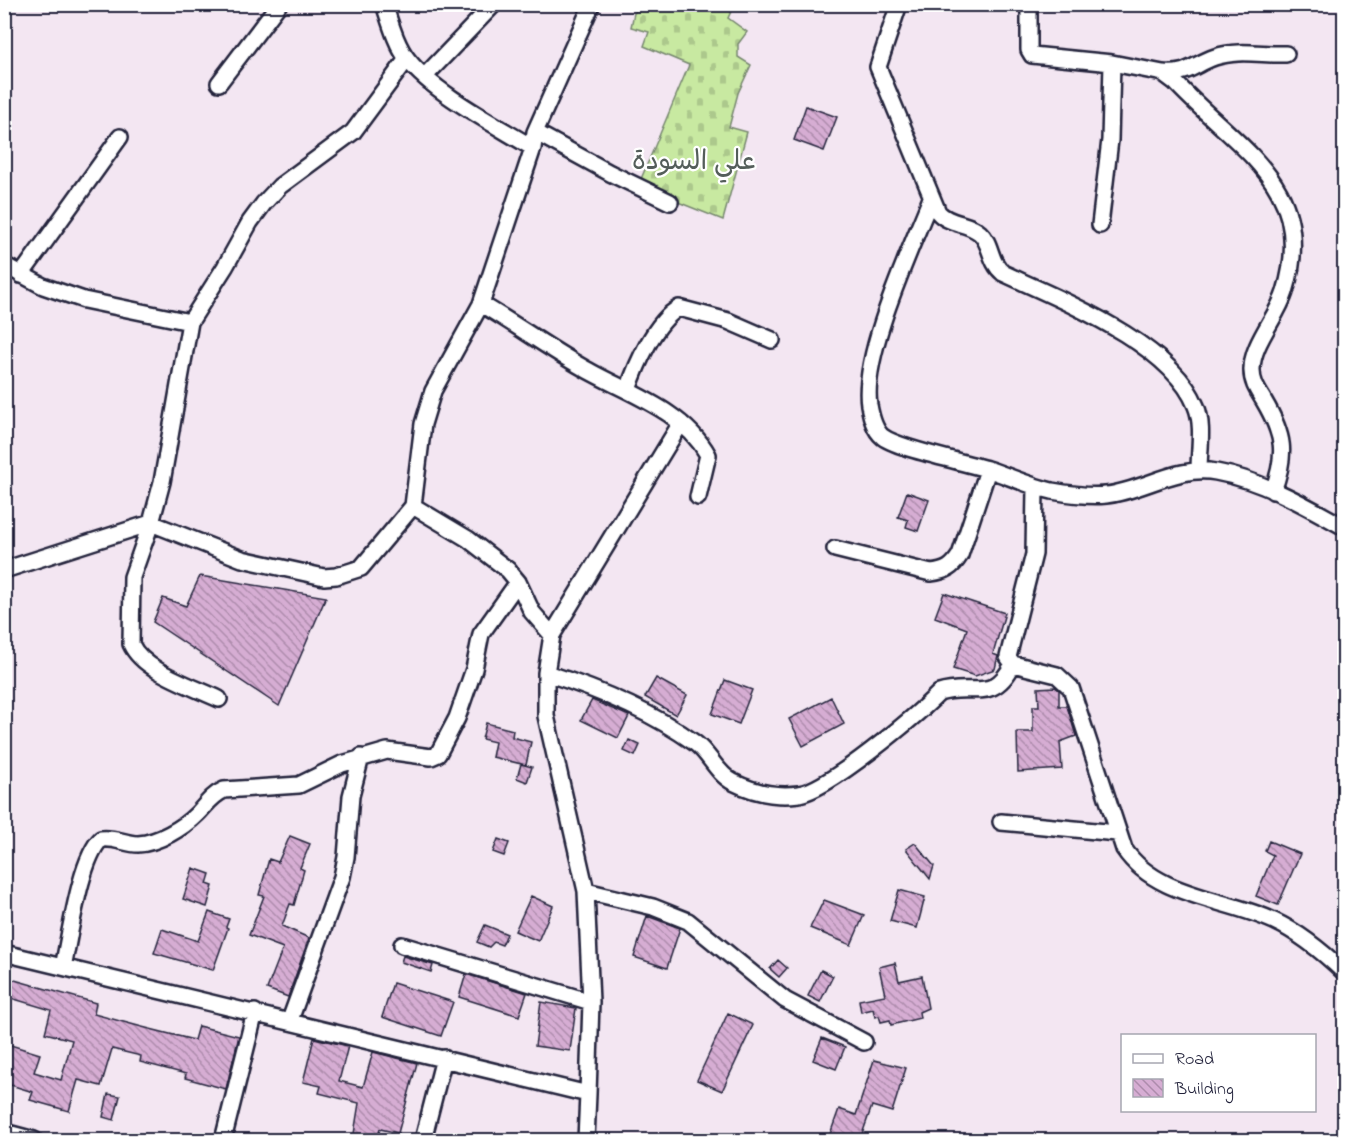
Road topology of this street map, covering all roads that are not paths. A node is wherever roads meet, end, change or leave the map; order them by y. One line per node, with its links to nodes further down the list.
1 (279, 4): 12 (street)
2 (384, 4): 8 (street)
3 (494, 4): 11 (street)
4 (899, 4): 16 (street)
5 (1029, 4): 9 (street)
6 (589, 6): 13 (street)
7 (1286, 54): 10 (street)
8 (407, 59): 11 (street); 22 (street)
9 (1113, 63): 10 (street); 18 (street)
10 (1163, 73): 29 (street)
11 (425, 76): 15 (street)
12 (219, 83)
13 (535, 132): 15 (street); 17 (street)
14 (120, 137): 20 (street)
15 (534, 148): 21 (street)
16 (931, 198): 26 (street); 27 (street)
17 (670, 202)
18 (1100, 225)
19 (4, 265): 20 (street)
20 (21, 275): 22 (street)
21 (481, 304): 24 (street); 31 (street)
22 (190, 322): 32 (street)
23 (772, 340): 24 (street)
24 (628, 390): 25 (street)
25 (681, 423): 30 (street); 37 (street)
26 (988, 470): 28 (street); 34 (street)
27 (1199, 470): 28 (street); 29 (street)
28 (1035, 487): 38 (street)
29 (1273, 491): 33 (street)
30 (698, 497)
31 (413, 506): 32 (street); 36 (street)
32 (151, 523): 35 (street); 40 (street)
33 (1344, 527)
34 (835, 549)
35 (4, 570)
36 (518, 582): 37 (street); 41 (street)
37 (552, 635): 39 (street)
38 (1013, 664): 39 (street); 43 (street)
39 (546, 673): 44 (street)
40 (219, 699)
41 (361, 757): 47 (street); 51 (street)
42 (1001, 822): 43 (street)
43 (1117, 833): 48 (street)
44 (586, 891): 49 (street); 52 (street)
45 (402, 945): 49 (street)
46 (4, 953): 47 (street)
47 (63, 967): 50 (street)
48 (1344, 972)
49 (591, 1002): 54 (street)
50 (255, 1012): 51 (street); 57 (street)
51 (290, 1020): 53 (street)
52 (864, 1042)
53 (444, 1058): 54 (street); 58 (street)
54 (588, 1094): 59 (street)
55 (4, 1132): 56 (street)
56 (34, 1140)
57 (223, 1140)
58 (423, 1140)
59 (586, 1140)

